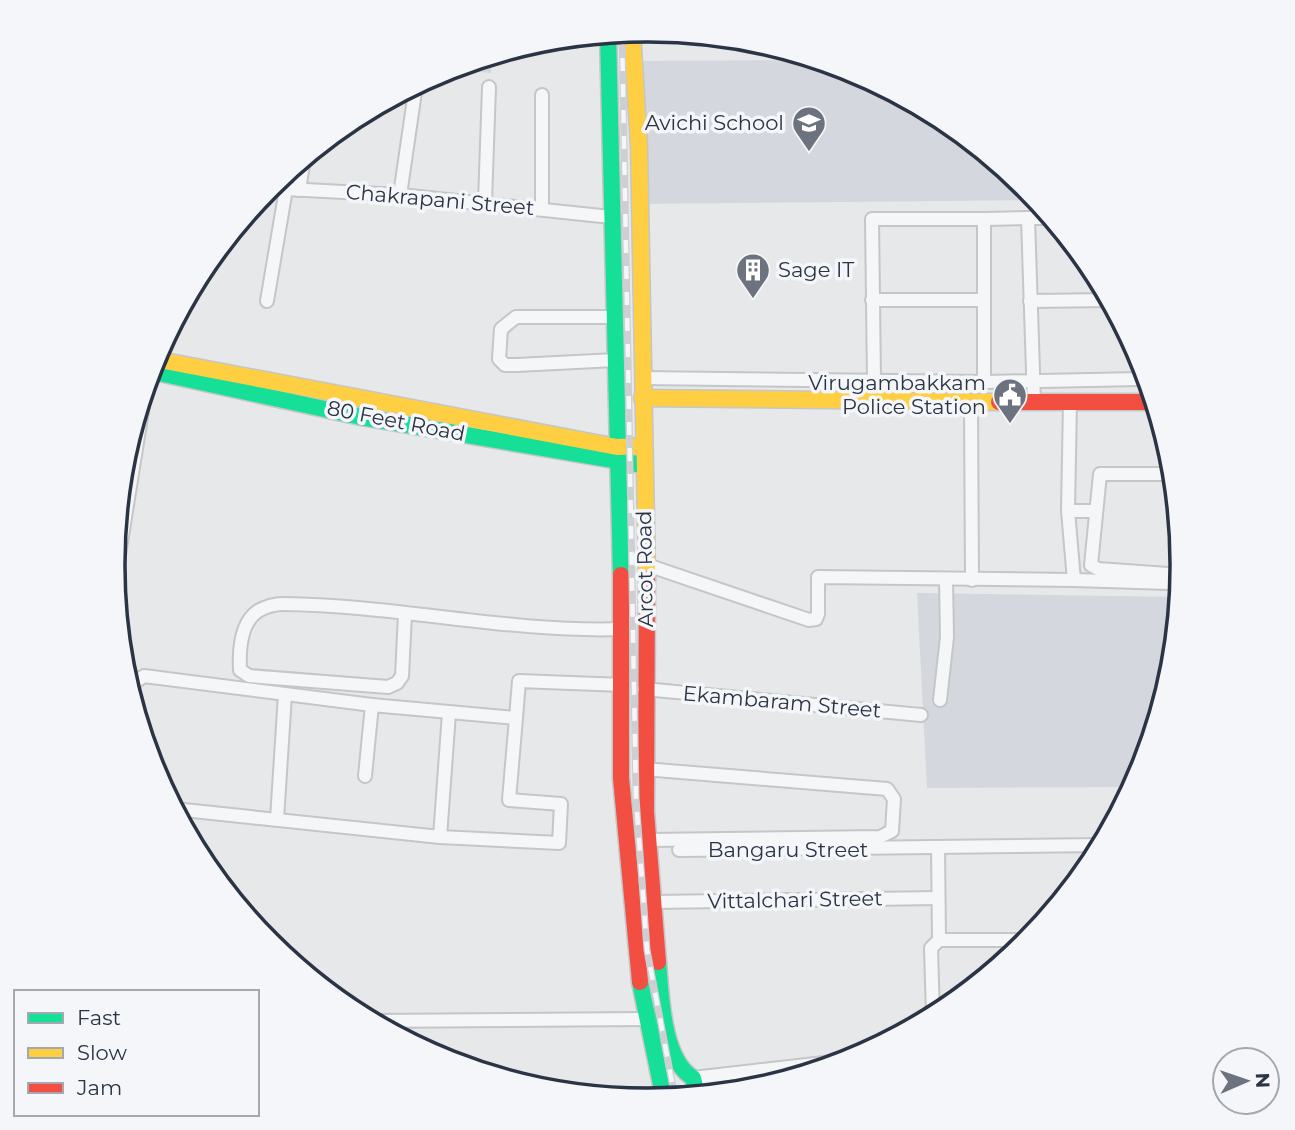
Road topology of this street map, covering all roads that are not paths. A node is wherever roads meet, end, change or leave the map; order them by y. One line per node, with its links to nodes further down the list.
1 (632, 42): 25 (main road, Arcot Road)
2 (608, 43): 12 (main road, Arcot Road)
3 (489, 87): 10 (street)
4 (542, 95): 11 (street)
5 (414, 97): 9 (street)
6 (297, 177): 8 (street)
7 (284, 189): 8 (street, Chakrapani Street)
8 (293, 190): 9 (street, Chakrapani Street); 19 (street)
9 (400, 195): 10 (street, Chakrapani Street)
10 (485, 202): 11 (street, Chakrapani Street)
11 (542, 208): 12 (street, Chakrapani Street)
12 (611, 217): 21 (main road, Arcot Road)
13 (1028, 218): 14 (street); 15 (street); 20 (street)
14 (1039, 218)
15 (984, 219): 16 (street); 17 (street)
16 (872, 300): 17 (street); 28 (street)
17 (984, 300): 29 (street)
18 (1098, 300): 20 (street)
19 (267, 301)
20 (1030, 301): 27 (street)
21 (608, 317): 22 (main road, Arcot Road); 22 (street)
22 (608, 360): 36 (main road, Arcot Road)
23 (166, 361): 36 (main road, 80 Feet Road)
24 (161, 373): 36 (main road, 80 Feet Road)
25 (643, 378): 28 (street); 30 (main road, Arcot Road)
26 (1136, 379): 27 (street)
27 (1032, 381): 29 (street); 32 (street)
28 (874, 382): 29 (street)
29 (984, 382)
30 (642, 398): 31 (main road); 35 (main road, Arcot Road)
31 (971, 402): 32 (main road); 44 (street)
32 (1034, 402): 33 (main road)
33 (1070, 402): 34 (main road); 39 (street)
34 (1145, 402)
35 (642, 446): 36 (main road, 80 Feet Road); 37 (main road, Arcot Road)
36 (617, 454): 37 (main road, 80 Feet Road); 48 (main road, Arcot Road)
37 (643, 465): 41 (main road, Arcot Road)
38 (1162, 474): 40 (street)
39 (1068, 511): 40 (street); 45 (street)
40 (1095, 511): 42 (street)
41 (647, 565): 43 (street); 51 (main road, Arcot Road)
42 (1170, 574)
43 (946, 579): 44 (street); 53 (street)
44 (972, 580): 45 (street)
45 (1073, 580): 46 (street)
46 (1169, 583)
47 (405, 614): 47 (street); 48 (street)
48 (623, 629): 50 (main road, Arcot Road)
49 (138, 680): 52 (street)
50 (623, 685): 57 (street); 71 (main road, Arcot Road)
51 (644, 689): 56 (street, Ekambaram Street); 58 (main road, Arcot Road)
52 (285, 695): 54 (street); 61 (street)
53 (940, 700)
54 (372, 705): 55 (street); 59 (street)
55 (449, 713): 57 (street); 62 (street)
56 (920, 715)
57 (516, 718): 62 (street)
58 (644, 769): 63 (main road, Arcot Road); 63 (street)
59 (365, 776)
60 (186, 810): 61 (street)
61 (277, 820): 62 (street)
62 (440, 837)
63 (649, 845): 65 (street, Bangaru Street); 67 (main road, Arcot Road)
64 (1088, 845): 65 (street, Bangaru Street)
65 (933, 848): 66 (street)
66 (938, 898): 67 (street, Vittalchari Street); 68 (street)
67 (653, 902): 74 (main road, Arcot Road)
68 (940, 940): 69 (street); 70 (street)
69 (1012, 940)
70 (933, 1003)
71 (645, 1019): 72 (street); 76 (main road, Arcot Road)
72 (391, 1021)
73 (795, 1066): 74 (street)
74 (693, 1078): 75 (main road, Arcot Road)
75 (695, 1086)
76 (661, 1088)

